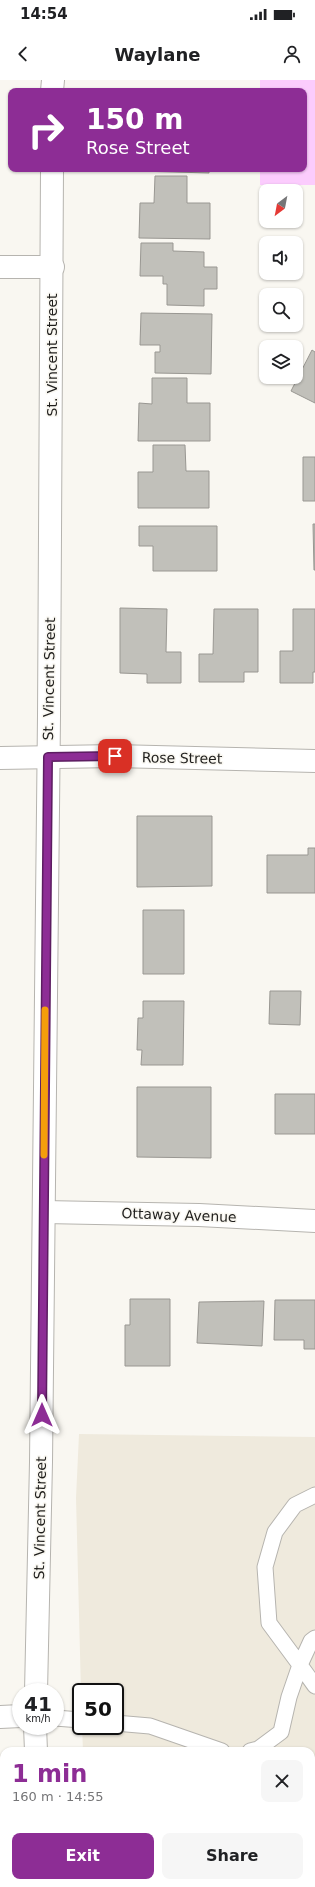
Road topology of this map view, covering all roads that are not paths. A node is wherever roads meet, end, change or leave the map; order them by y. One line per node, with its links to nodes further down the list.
1 (52, 172): 3 (main road, St. Vincent Street)
2 (0, 267): 3 (main road)
3 (53, 267): 4 (main road, St. Vincent Street)
4 (48, 757): 5 (main road, Rose Street); 6 (main road, Rose Street); 7 (main road, St. Vincent Street)
5 (0, 758)
6 (315, 761)
7 (44, 1212): 8 (main road, Ottaway Avenue); 12 (main road, St. Vincent Street)
8 (315, 1221)
9 (315, 1495): 11 (lane)
10 (315, 1638): 11 (lane)
11 (300, 1665): 13 (lane); 20 (lane)
12 (36, 1683)
13 (315, 1686)
14 (0, 1716): 15 (main road)
15 (12, 1716)
16 (124, 1724): 19 (lane)
17 (35, 1735): 18 (main road)
18 (36, 1747)
19 (210, 1747)
20 (261, 1747)

